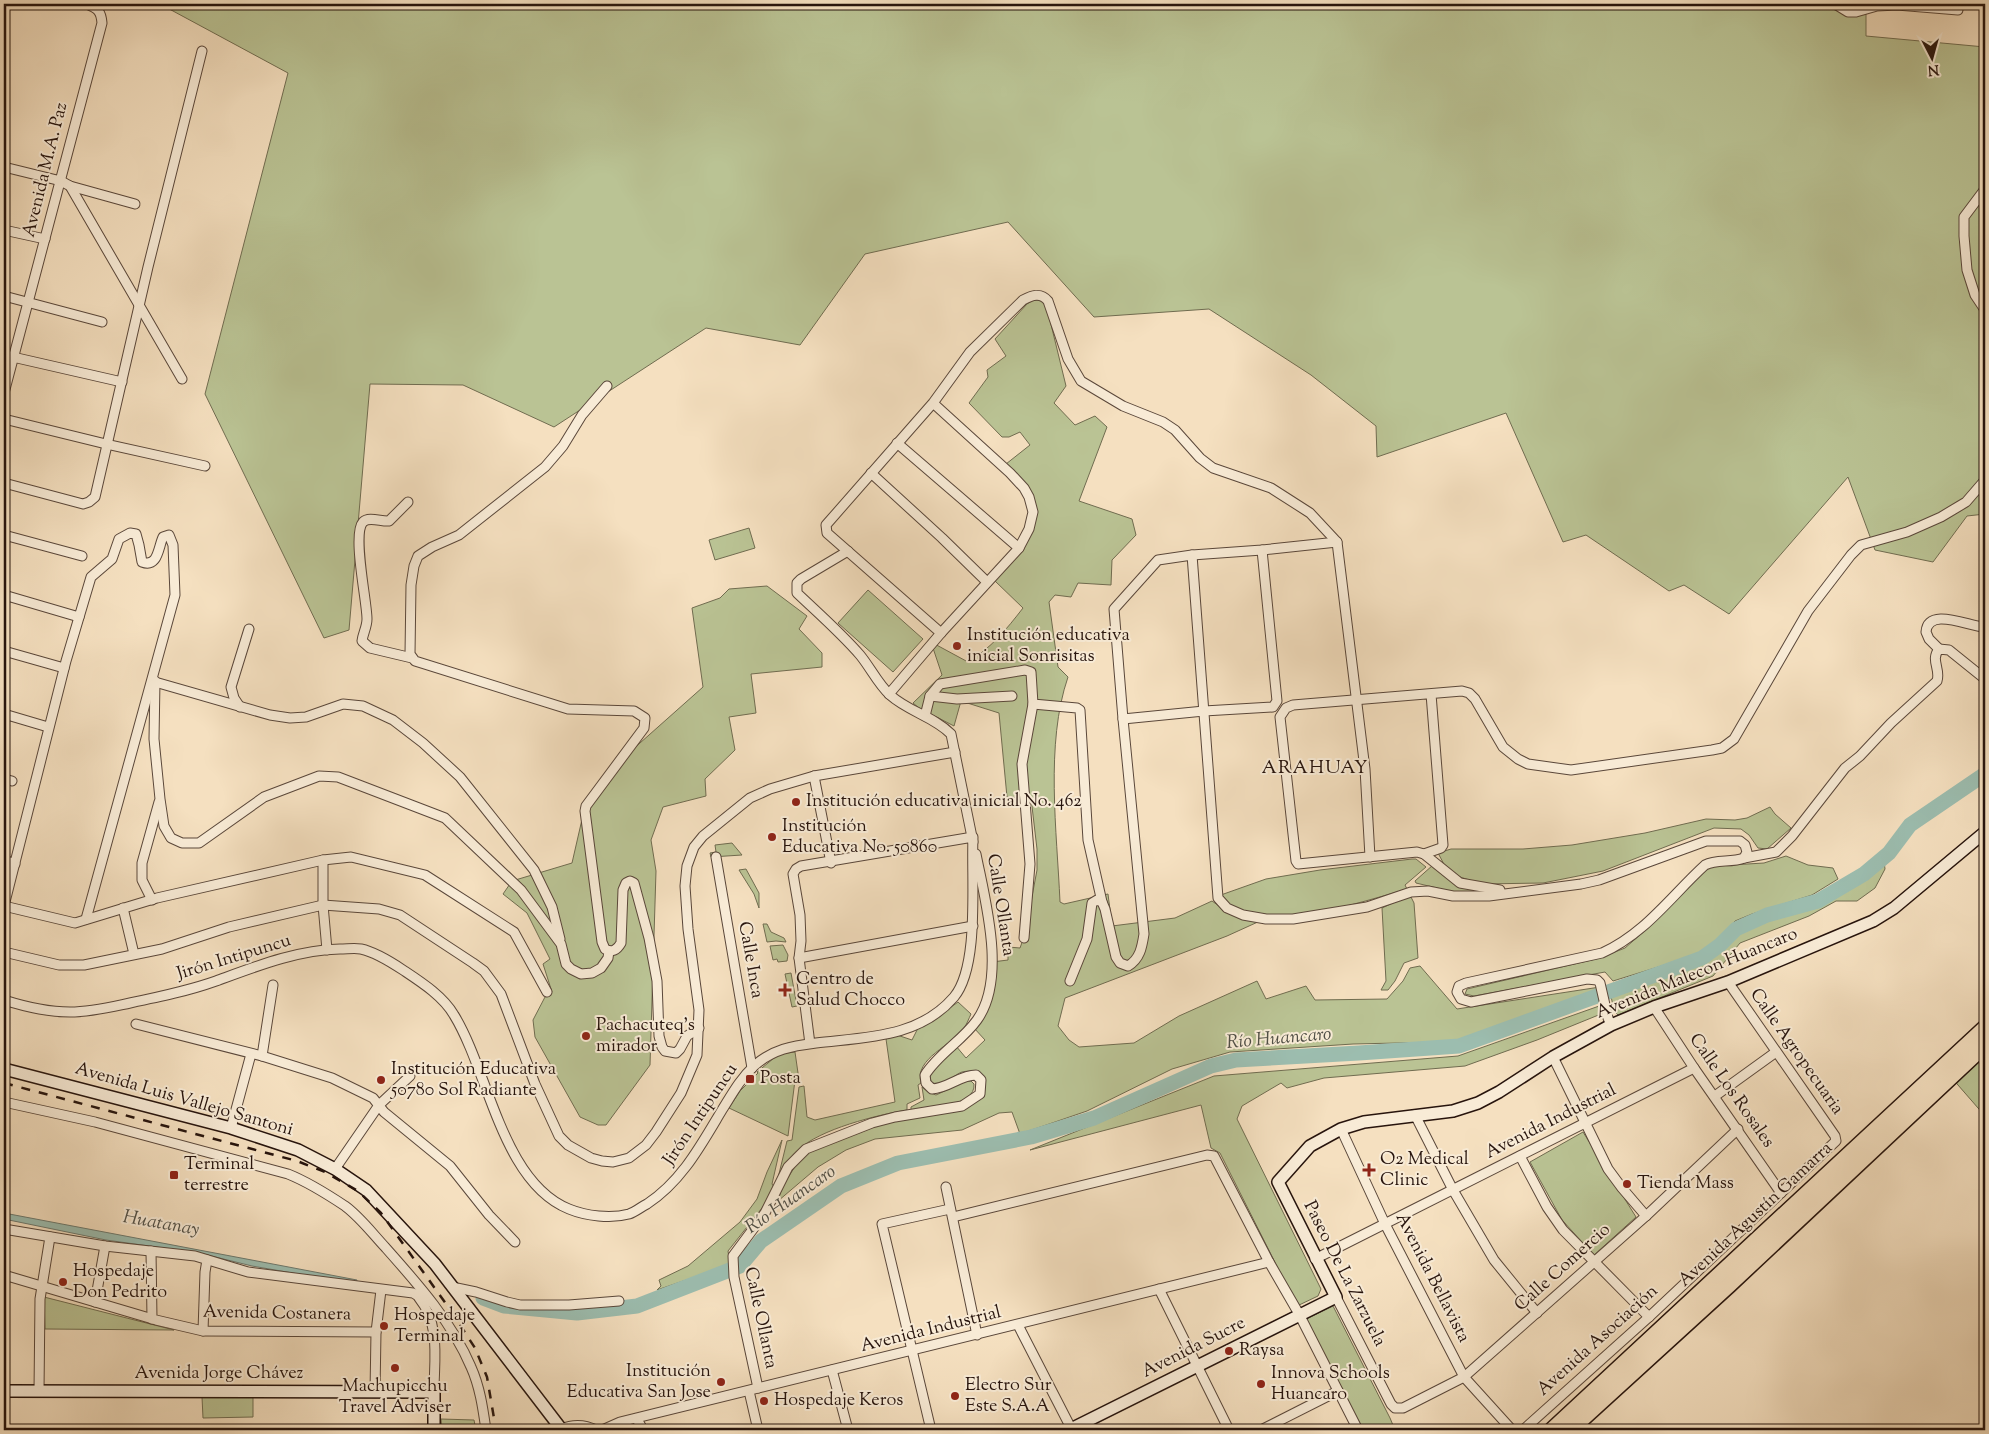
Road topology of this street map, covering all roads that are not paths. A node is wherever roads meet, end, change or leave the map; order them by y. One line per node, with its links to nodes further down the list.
1 (5, 4): 5 (street)
2 (87, 4): 8 (street, Avenida M.A. Paz)
3 (1835, 4): 4 (street)
4 (1958, 10)
5 (4, 12)
6 (202, 51): 16 (street)
7 (4, 166): 8 (street)
8 (61, 181): 9 (street); 13 (street, Avenida M.A. Paz)
9 (70, 186): 11 (street); 16 (street)
10 (1985, 189): 17 (street)
11 (135, 204)
12 (4, 230): 13 (street)
13 (45, 240): 15 (street, Avenida M.A. Paz)
14 (4, 296): 15 (street)
15 (29, 303): 18 (street); 20 (street, Avenida M.A. Paz)
16 (140, 308): 21 (street); 22 (street)
17 (1985, 310)
18 (102, 322)
19 (4, 355): 20 (street)
20 (14, 358): 22 (street); 24 (street, Avenida M.A. Paz)
21 (182, 378)
22 (122, 382): 28 (street)
23 (607, 386): 49 (street)
24 (4, 393)
25 (933, 403): 27 (street); 35 (street); 36 (street)
26 (4, 419): 28 (street)
27 (897, 443): 30 (street); 36 (street)
28 (106, 444): 29 (street); 32 (street)
29 (205, 466)
30 (871, 473): 37 (street); 41 (street)
31 (1985, 480): 55 (street)
32 (4, 483)
33 (408, 502): 49 (street)
34 (4, 535): 40 (street)
35 (1337, 542): 38 (street); 58 (street)
36 (1019, 548): 41 (street)
37 (848, 550): 46 (street); 54 (street, Calle Ollanta)
38 (1262, 550): 39 (street); 61 (street)
39 (1192, 555): 61 (street); 64 (street)
40 (82, 556)
41 (987, 582): 46 (street)
42 (4, 595): 43 (street)
43 (79, 616): 50 (street); 51 (street)
44 (1985, 627): 47 (street)
45 (249, 629): 60 (street)
46 (941, 633): 54 (street)
47 (1939, 649): 52 (street); 74 (street)
48 (4, 651): 51 (street)
49 (412, 658): 90 (street)
50 (155, 667): 53 (street); 85 (street)
51 (64, 668): 65 (street)
52 (1985, 679)
53 (155, 682): 60 (street); 68 (street)
54 (889, 694): 63 (street, Calle Ollanta)
55 (1431, 694): 58 (street); 71 (street)
56 (930, 696): 57 (street); 59 (street); 63 (street)
57 (1012, 696)
58 (1356, 700): 73 (street); 73 (street)
59 (1033, 704): 81 (street); 87 (street)
60 (240, 707): 88 (street)
61 (1204, 711): 64 (street); 79 (street)
62 (4, 714): 65 (street)
63 (924, 716): 66 (street, Calle Ollanta)
64 (1123, 719): 81 (street)
65 (48, 727): 78 (street)
66 (955, 752): 67 (street); 70 (street, Calle Ollanta)
67 (814, 776): 77 (street); 102 (street)
68 (160, 799): 80 (street); 88 (street)
69 (1985, 832): 95 (street, Avenida Malecon Huancaro)
70 (972, 837): 77 (street); 86 (street, Jirón Intipuncu); 164 (street, Calle Ollanta)
71 (1424, 854): 73 (street); 79 (street)
72 (716, 857): 110 (street, Calle Inca)
73 (1370, 857)
74 (1744, 858): 79 (street); 100 (street)
75 (4, 860): 78 (street)
76 (323, 860): 80 (street); 82 (street); 97 (street)
77 (830, 862): 93 (street)
78 (15, 864): 83 (street)
79 (1526, 890)
80 (152, 900): 84 (street)
81 (1102, 902): 94 (street)
82 (323, 905): 89 (street); 92 (street); 102 (street)
83 (4, 906): 85 (street)
84 (123, 908): 85 (street); 92 (street)
85 (86, 919)
86 (972, 926): 93 (street); 104 (street, Jirón Intipuncu)
87 (1024, 938)
88 (561, 944): 90 (street)
89 (326, 950): 98 (street, Jirón Intipuncu); 110 (street, Jirón Intipuncu)
90 (608, 951): 102 (street)
91 (4, 952): 92 (street)
92 (134, 954)
93 (799, 958): 104 (street)
94 (1070, 982)
95 (1728, 982): 99 (street, Avenida Malecon Huancaro); 106 (street, Calle Agropecuaria)
96 (274, 985): 108 (street)
97 (547, 992)
98 (4, 1000)
99 (1654, 1007): 100 (street, Avenida Malecon Huancaro); 111 (street, Calle Los Rosales)
100 (1610, 1022): 109 (street, Avenida Malecon Huancaro)
101 (136, 1024): 107 (street)
102 (698, 1028)
103 (1985, 1028): 139 (highway, Avenida Agustín Gamarra)
104 (810, 1044): 110 (street, Jirón Intipuncu)
105 (1985, 1044): 139 (highway, Avenida Agustín Gamarra)
106 (1776, 1052): 114 (street); 122 (street, Calle Agropecuaria)
107 (252, 1054): 108 (street); 119 (street)
108 (262, 1056): 116 (street)
109 (1553, 1057): 117 (street, Avenida Malecon Huancaro); 118 (street)
110 (752, 1068)
111 (1694, 1068): 114 (street, Calle Los Rosales); 118 (street, Avenida Industrial)
112 (4, 1070): 119 (street, Avenida Luis Vallejo Santoni)
113 (410, 1076): 116 (street)
114 (1714, 1096): 120 (street, Calle Los Rosales)
115 (4, 1102): 151 (street)
116 (379, 1105): 124 (street); 134 (street)
117 (1415, 1115): 121 (street, Avenida Malecon Huancaro); 127 (street)
118 (1585, 1124): 123 (street, Avenida Industrial); 130 (street)
119 (231, 1128): 124 (street, Avenida Luis Vallejo Santoni)
120 (1738, 1128): 128 (street, Calle Los Rosales); 130 (street, Calle Comercio)
121 (1341, 1129): 125 (street, Avenida Malecon Huancaro); 131 (street, Avenida Bellavista)
122 (1836, 1141): 128 (street, Avenida Asociación)
123 (1520, 1156): 127 (street, Avenida Industrial); 141 (street)
124 (335, 1169): 144 (street, Avenida Luis Vallejo Santoni)
125 (1278, 1182): 137 (street, Paseo De La Zarzuela)
126 (946, 1187): 129 (street)
127 (1453, 1190): 131 (street, Avenida Industrial); 152 (street)
128 (1781, 1193): 154 (street, Avenida Asociación)
129 (952, 1213): 140 (street); 159 (street); 160 (street)
130 (1646, 1216): 141 (street, Calle Comercio)
131 (1385, 1224): 137 (street, Avenida Industrial); 163 (street, Avenida Bellavista)
132 (4, 1229): 133 (street)
133 (50, 1237): 135 (street); 143 (street)
134 (515, 1242)
135 (105, 1246): 136 (street); 150 (street)
136 (151, 1251): 138 (street); 155 (street)
137 (1315, 1259): 148 (street, Paseo De La Zarzuela)
138 (207, 1260): 146 (street); 157 (street)
139 (1745, 1260): 188 (highway, Avenida Agustín Gamarra); 189 (highway, Avenida Agustín Gamarra)
140 (1269, 1262): 145 (street, Avenida Industrial); 153 (street)
141 (1594, 1262): 152 (street, Calle Comercio); 154 (street)
142 (4, 1276): 143 (street, Avenida Costanera)
143 (42, 1286): 150 (street, Avenida Costanera); 165 (street)
144 (452, 1287): 149 (street); 175 (street, Avenida Luis Vallejo Santoni)
145 (1158, 1289): 156 (street, Avenida Industrial); 161 (street)
146 (381, 1290): 147 (street); 158 (street)
147 (414, 1293): 151 (street); 170 (street)
148 (1336, 1297): 153 (street, Avenida Sucre); 171 (street, Paseo De La Zarzuela)
149 (619, 1301)
150 (94, 1302): 155 (street, Avenida Costanera)
151 (431, 1304): 174 (street)
152 (1537, 1313): 163 (street, Calle Comercio)
153 (1299, 1314): 161 (street, Avenida Sucre); 168 (street)
154 (1649, 1317): 187 (street, Avenida Asociación)
155 (152, 1319): 157 (street, Avenida Costanera)
156 (1018, 1325): 159 (street, Avenida Industrial); 182 (street)
157 (203, 1331): 158 (street, Avenida Costanera)
158 (376, 1332): 169 (street, Avenida Costanera)
159 (977, 1335): 160 (street, Avenida Industrial)
160 (913, 1351): 162 (street, Avenida Industrial); 181 (street)
161 (1197, 1367): 182 (street, Avenida Sucre); 183 (street)
162 (832, 1370): 164 (street, Avenida Industrial); 180 (street)
163 (1464, 1377): 171 (street, Calle Comercio); 186 (street, Avenida Bellavista)
164 (758, 1388): 167 (street, Avenida Industrial)
165 (40, 1390): 166 (street, Avenida Jorge Chávez); 169 (street, Avenida Jorge Chávez)
166 (4, 1391)
167 (749, 1391): 172 (street, Avenida Industrial); 179 (street, Calle Ollanta)
168 (1338, 1391): 184 (street); 185 (street)
169 (375, 1392): 170 (street, Avenida Jorge Chávez)
170 (434, 1392): 173 (street)
171 (1395, 1408)
172 (637, 1419): 177 (street, Avenida Industrial); 178 (street)
173 (434, 1430)
174 (486, 1430)
175 (561, 1430): 176 (street)
176 (596, 1430)
177 (602, 1430)
178 (643, 1430)
179 (758, 1430)
180 (848, 1430)
181 (931, 1430)
182 (1071, 1430)
183 (1229, 1430)
184 (1261, 1430)
185 (1358, 1430)
186 (1512, 1430)
187 (1523, 1430)
188 (1552, 1430)
189 (1570, 1430)

